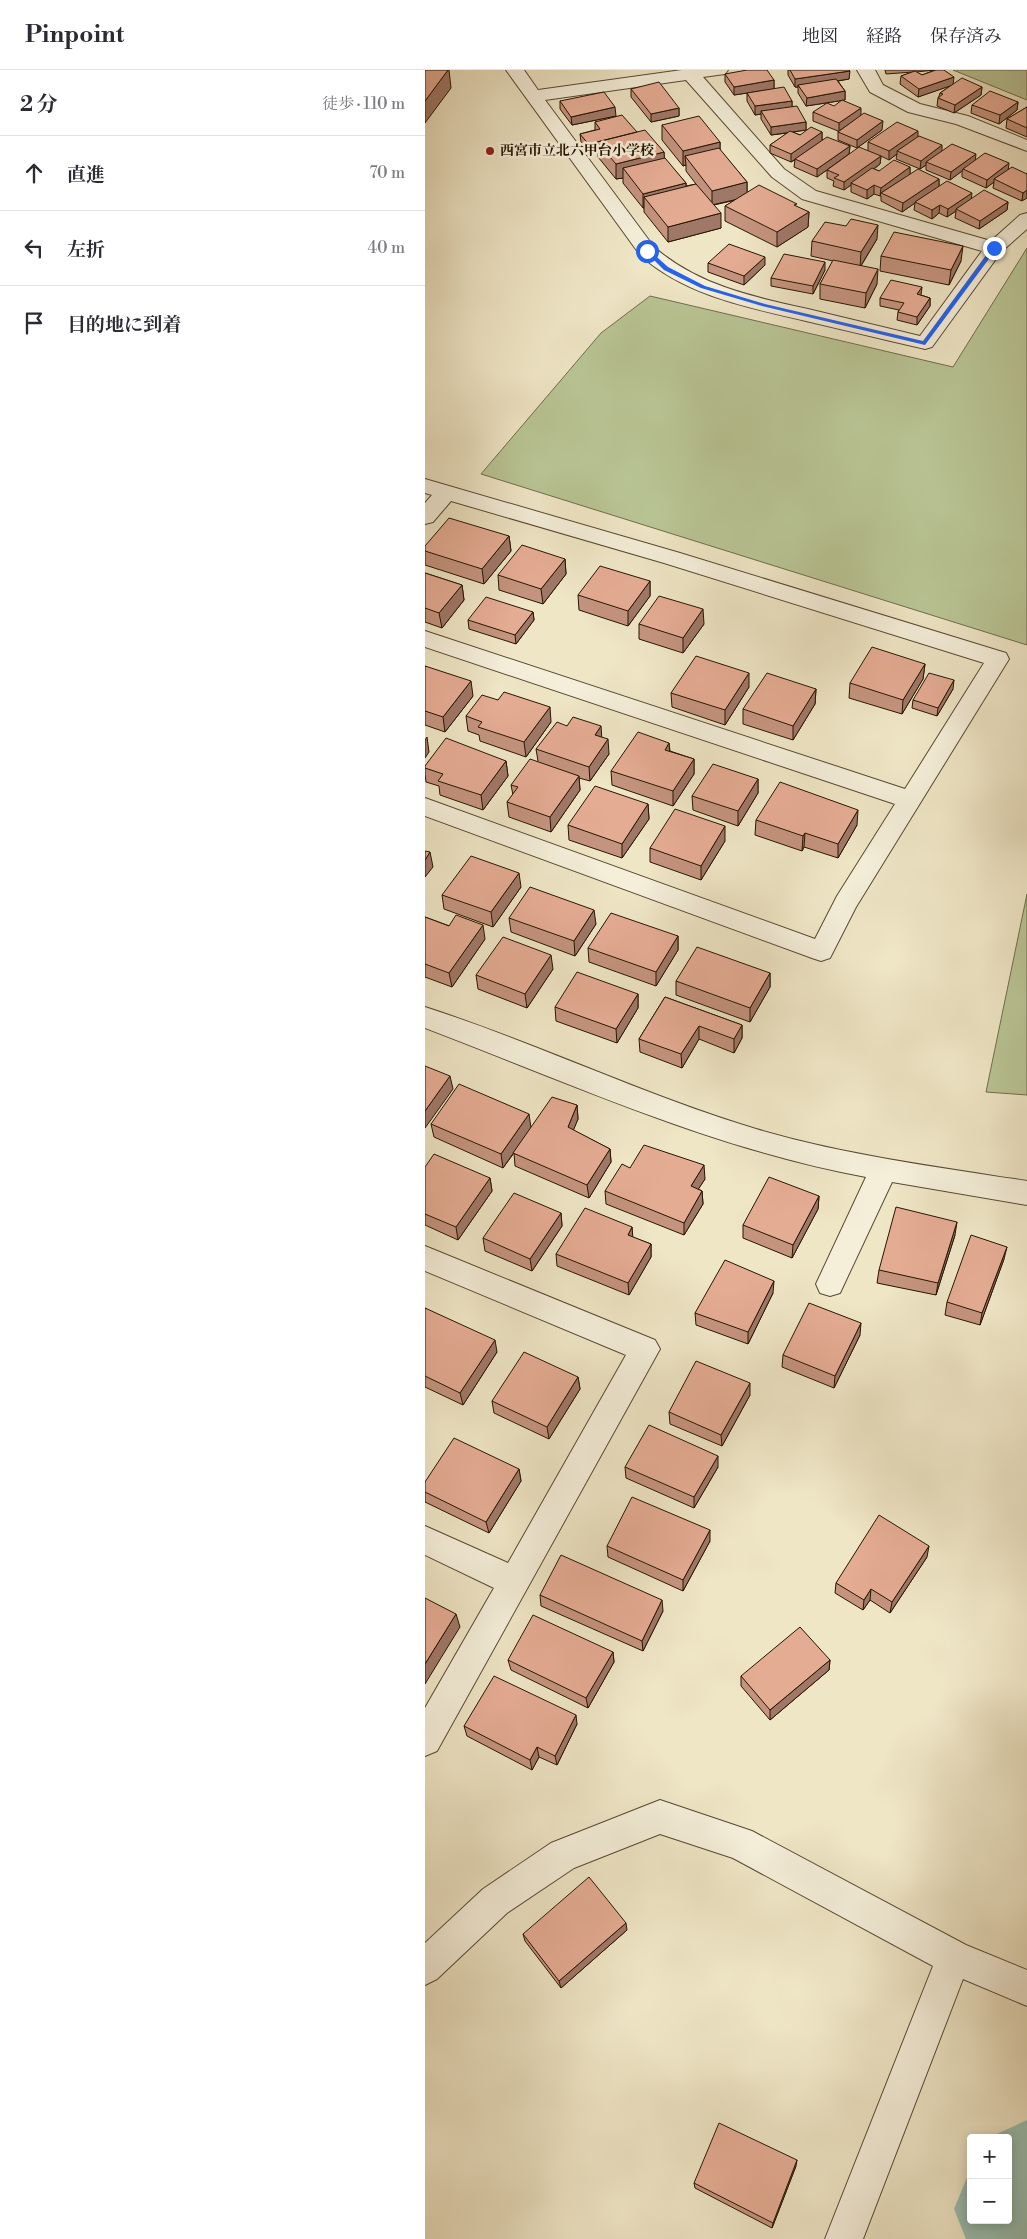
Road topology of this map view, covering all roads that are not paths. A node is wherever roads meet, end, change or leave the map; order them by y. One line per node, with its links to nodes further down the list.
1 (515, 70): 5 (street)
2 (719, 70): 4 (street)
3 (866, 70): 6 (street)
4 (691, 74): 5 (street); 8 (street)
5 (533, 96): 8 (street)
6 (1027, 146)
7 (1027, 219): 8 (street)
8 (994, 248)
9 (436, 490): 10 (street); 12 (street)
10 (425, 517)
11 (425, 639): 12 (street)
12 (910, 800): 13 (street)
13 (425, 807)
14 (425, 1017): 15 (street)
15 (885, 1169): 16 (street); 18 (street)
16 (1027, 1193)
17 (425, 1258): 20 (street)
18 (830, 1284)
19 (425, 1540): 20 (street)
20 (513, 1581): 21 (street)
21 (425, 1740)
22 (954, 1958): 23 (street); 24 (street); 25 (street)
23 (425, 1967)
24 (1026, 1988)
25 (844, 2239)

